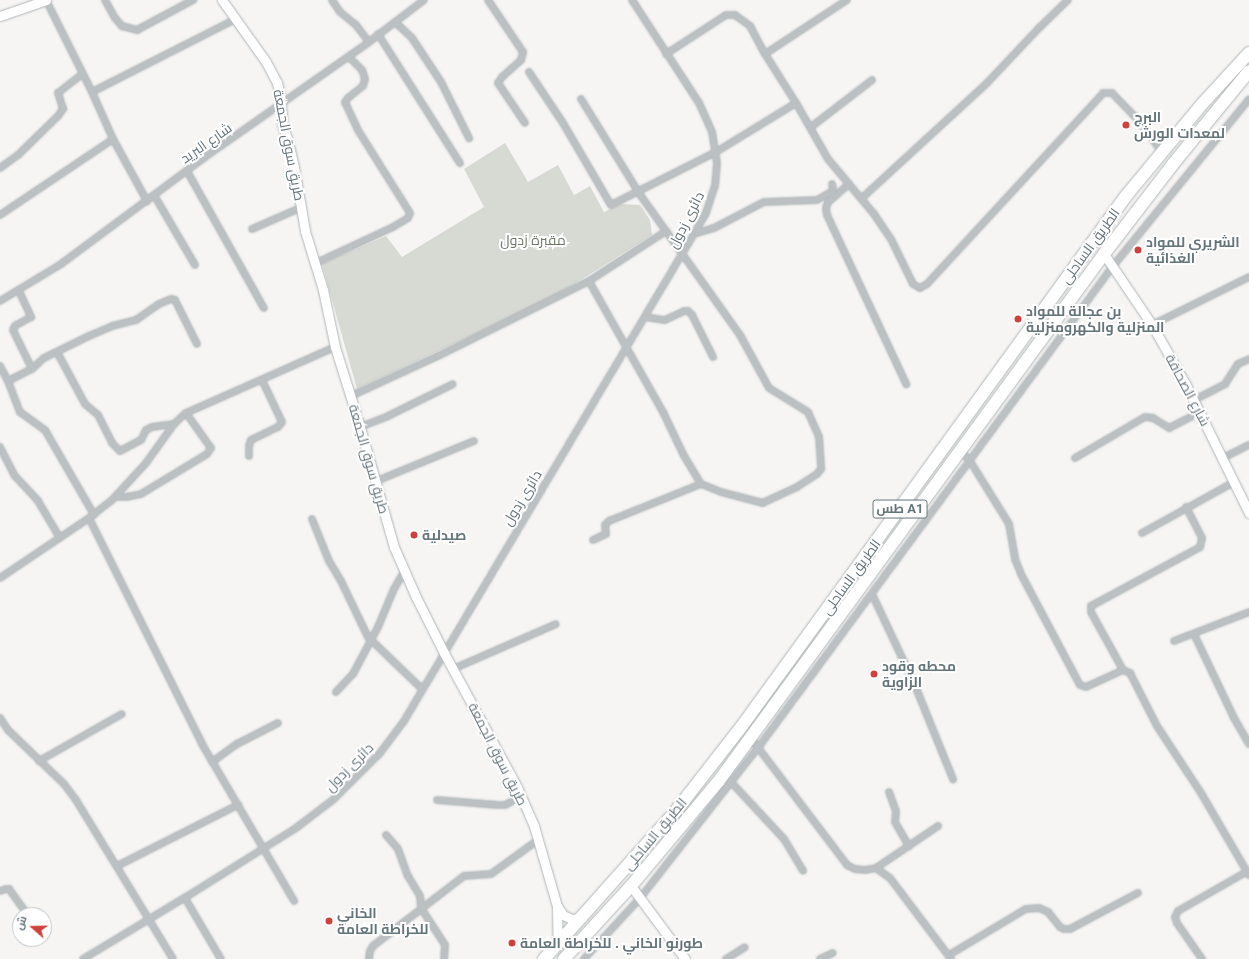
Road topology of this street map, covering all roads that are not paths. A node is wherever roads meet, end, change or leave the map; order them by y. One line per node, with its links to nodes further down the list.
1 (46, 0): 11 (street); 23 (street)
2 (105, 0): 3 (street)
3 (193, 0)
4 (222, 0): 13 (street, طريق سوق الجمعة)
5 (332, 0): 16 (street)
6 (424, 0): 14 (street, شارع البريد)
7 (488, 0): 30 (street)
8 (632, 0): 18 (street, دائرى زدول)
9 (847, 0): 19 (street)
10 (1068, 0): 43 (street)
11 (32, 2): 12 (street)
12 (0, 16)
13 (236, 19): 25 (street); 29 (street, طريق سوق الجمعة)
14 (395, 22): 15 (street, شارع البريد); 33 (street)
15 (378, 34): 16 (street, شارع البريد); 36 (street)
16 (369, 42): 20 (street, شارع البريد)
17 (1249, 53): 35 (highway, الطريق الساحلى / طس A1)
18 (666, 54): 19 (street); 34 (street, دائرى زدول)
19 (765, 54): 28 (street)
20 (349, 57): 29 (street, شارع البريد); 52 (street)
21 (1249, 71): 50 (highway, الطريق الساحلى / طس A1)
22 (530, 72): 41 (street)
23 (82, 74): 25 (street); 37 (street)
24 (872, 80): 31 (street)
25 (92, 92): 32 (street)
26 (581, 99): 41 (street)
27 (1249, 99): 54 (street)
28 (796, 103): 31 (street); 34 (street)
29 (281, 105): 38 (street, شارع البريد); 45 (street, طريق سوق الجمعة)
30 (525, 123)
31 (811, 128): 40 (street)
32 (113, 138): 44 (street); 46 (street)
33 (469, 138)
34 (716, 152): 41 (street); 49 (street, دائرى زدول)
35 (1163, 153): 43 (street); 117 (highway, الطريق الساحلى / طس A1)
36 (460, 163)
37 (0, 168)
38 (187, 171): 42 (street, شارع البريد); 59 (street)
39 (832, 184): 49 (street)
40 (849, 184): 43 (street); 73 (street)
41 (638, 192): 48 (street)
42 (154, 195): 44 (street, شارع البريد); 53 (street)
43 (862, 198)
44 (147, 201): 57 (street, شارع البريد)
45 (302, 207): 47 (street); 52 (street, طريق سوق الجمعة)
46 (0, 215)
47 (252, 229)
48 (666, 231): 51 (street); 56 (street)
49 (694, 234): 51 (street, دائرى زدول)
50 (1104, 254): 54 (street, شارع الصحافة); 83 (highway, الطريق الساحلى / طس A1)
51 (682, 255): 60 (street, دائرى زدول); 90 (street)
52 (314, 264): 63 (street, طريق سوق الجمعة)
53 (195, 265)
54 (1113, 266): 61 (street, شارع الصحافة); 87 (street)
55 (1249, 277): 61 (street)
56 (589, 281): 64 (street); 74 (street)
57 (19, 290): 58 (street, شارع البريد); 69 (street)
58 (0, 301)
59 (264, 308)
60 (645, 317): 64 (street, دائرى زدول); 66 (street)
61 (1152, 325): 75 (street, شارع الصحافة)
62 (197, 344): 65 (street)
63 (335, 347): 71 (street); 74 (street, طريق سوق الجمعة)
64 (626, 348): 90 (street); 109 (street, دائرى زدول)
65 (56, 352): 69 (street); 78 (street)
66 (713, 357)
67 (1249, 359): 75 (street)
68 (0, 366): 70 (street)
69 (32, 369): 70 (street)
70 (8, 380): 95 (street)
71 (262, 380): 77 (street); 84 (street)
72 (453, 384): 79 (street)
73 (906, 384)
74 (351, 396): 79 (street, طريق سوق الجمعة)
75 (1194, 400): 76 (street, شارع الصحافة)
76 (1200, 412): 85 (street); 86 (street, شارع الصحافة)
77 (186, 413): 78 (street); 91 (street)
78 (174, 424): 91 (street)
79 (360, 427): 88 (street, طريق سوق الجمعة)
80 (474, 442): 88 (street)
81 (1249, 445): 86 (street)
82 (0, 447): 98 (street)
83 (960, 450): 87 (street); 118 (highway, الطريق الساحلى / طس A1)
84 (249, 456)
85 (1075, 458)
86 (1223, 458): 89 (street, شارع الصحافة)
87 (970, 461): 103 (street); 111 (street)
88 (374, 482): 101 (street, طريق سوق الجمعة)
89 (1234, 482): 92 (street, شارع الصحافة); 93 (street)
90 (701, 484): 99 (street)
91 (115, 497): 95 (street)
92 (1246, 500): 94 (street, شارع الصحافة)
93 (1186, 507): 97 (street); 111 (street)
94 (1249, 513)
95 (92, 517): 98 (street); 121 (street)
96 (312, 519): 107 (street)
97 (1142, 533)
98 (60, 538): 102 (street)
99 (593, 540)
100 (0, 569): 102 (street)
101 (404, 572): 107 (street); 109 (street, طريق سوق الجمعة)
102 (2, 577)
103 (872, 594): 118 (street); 122 (street)
104 (1249, 612): 106 (street)
105 (556, 624): 110 (street)
106 (1194, 634): 108 (street); 119 (street)
107 (371, 641): 112 (street); 113 (street)
108 (1174, 641)
109 (444, 653): 110 (street, طريق سوق الجمعة); 112 (street, دائرى زدول)
110 (453, 669): 125 (street, طريق سوق الجمعة)
111 (1123, 670): 136 (street)
112 (422, 689): 132 (street, دائرى زدول)
113 (336, 692)
114 (122, 714): 120 (street)
115 (0, 718): 120 (street)
116 (278, 723): 121 (street)
117 (742, 726): 118 (street); 146 (highway, الطريق الساحلى / طس A1)
118 (755, 743): 123 (street); 134 (street); 137 (highway, الطريق الساحلى / طس A1)
119 (1249, 744)
120 (40, 761): 133 (street)
121 (212, 762): 127 (street)
122 (953, 779)
123 (731, 782): 135 (street); 140 (street)
124 (889, 792): 131 (street)
125 (521, 797): 126 (street); 130 (street, طريق سوق الجمعة)
126 (437, 800)
127 (238, 805): 132 (street); 133 (street)
128 (938, 826): 131 (street)
129 (386, 835): 145 (street)
130 (538, 840): 143 (street, طريق سوق الجمعة); 145 (street)
131 (909, 846): 134 (street)
132 (264, 848): 141 (street, دائرى زدول); 142 (street)
133 (117, 866): 147 (street)
134 (876, 868): 151 (street)
135 (803, 871)
136 (1248, 874): 163 (street)
137 (632, 886): 140 (street); 158 (highway, الطريق الساحلى / طس A1)
138 (0, 891): 144 (street)
139 (1138, 893): 151 (street)
140 (641, 897): 159 (street); 160 (street)
141 (185, 898): 147 (street, دائرى زدول); 154 (street)
142 (294, 901)
143 (557, 906): 146 (street); 148 (street, طريق سوق الجمعة)
144 (22, 907)
145 (421, 908): 155 (street); 156 (street)
146 (582, 918): 148 (highway, الطريق الساحلى / طس A1)
147 (150, 919): 152 (street, دائرى زدول); 153 (street)
148 (558, 945): 157 (highway, الطريق الساحلى / طس A1)
149 (744, 947): 161 (street)
150 (833, 954): 162 (street)
151 (950, 957)
152 (82, 959)
153 (174, 959)
154 (221, 959)
155 (369, 959)
156 (444, 959)
157 (544, 959)
158 (564, 959)
159 (584, 959)
160 (685, 959)
161 (726, 959)
162 (820, 959)
163 (1202, 959)

